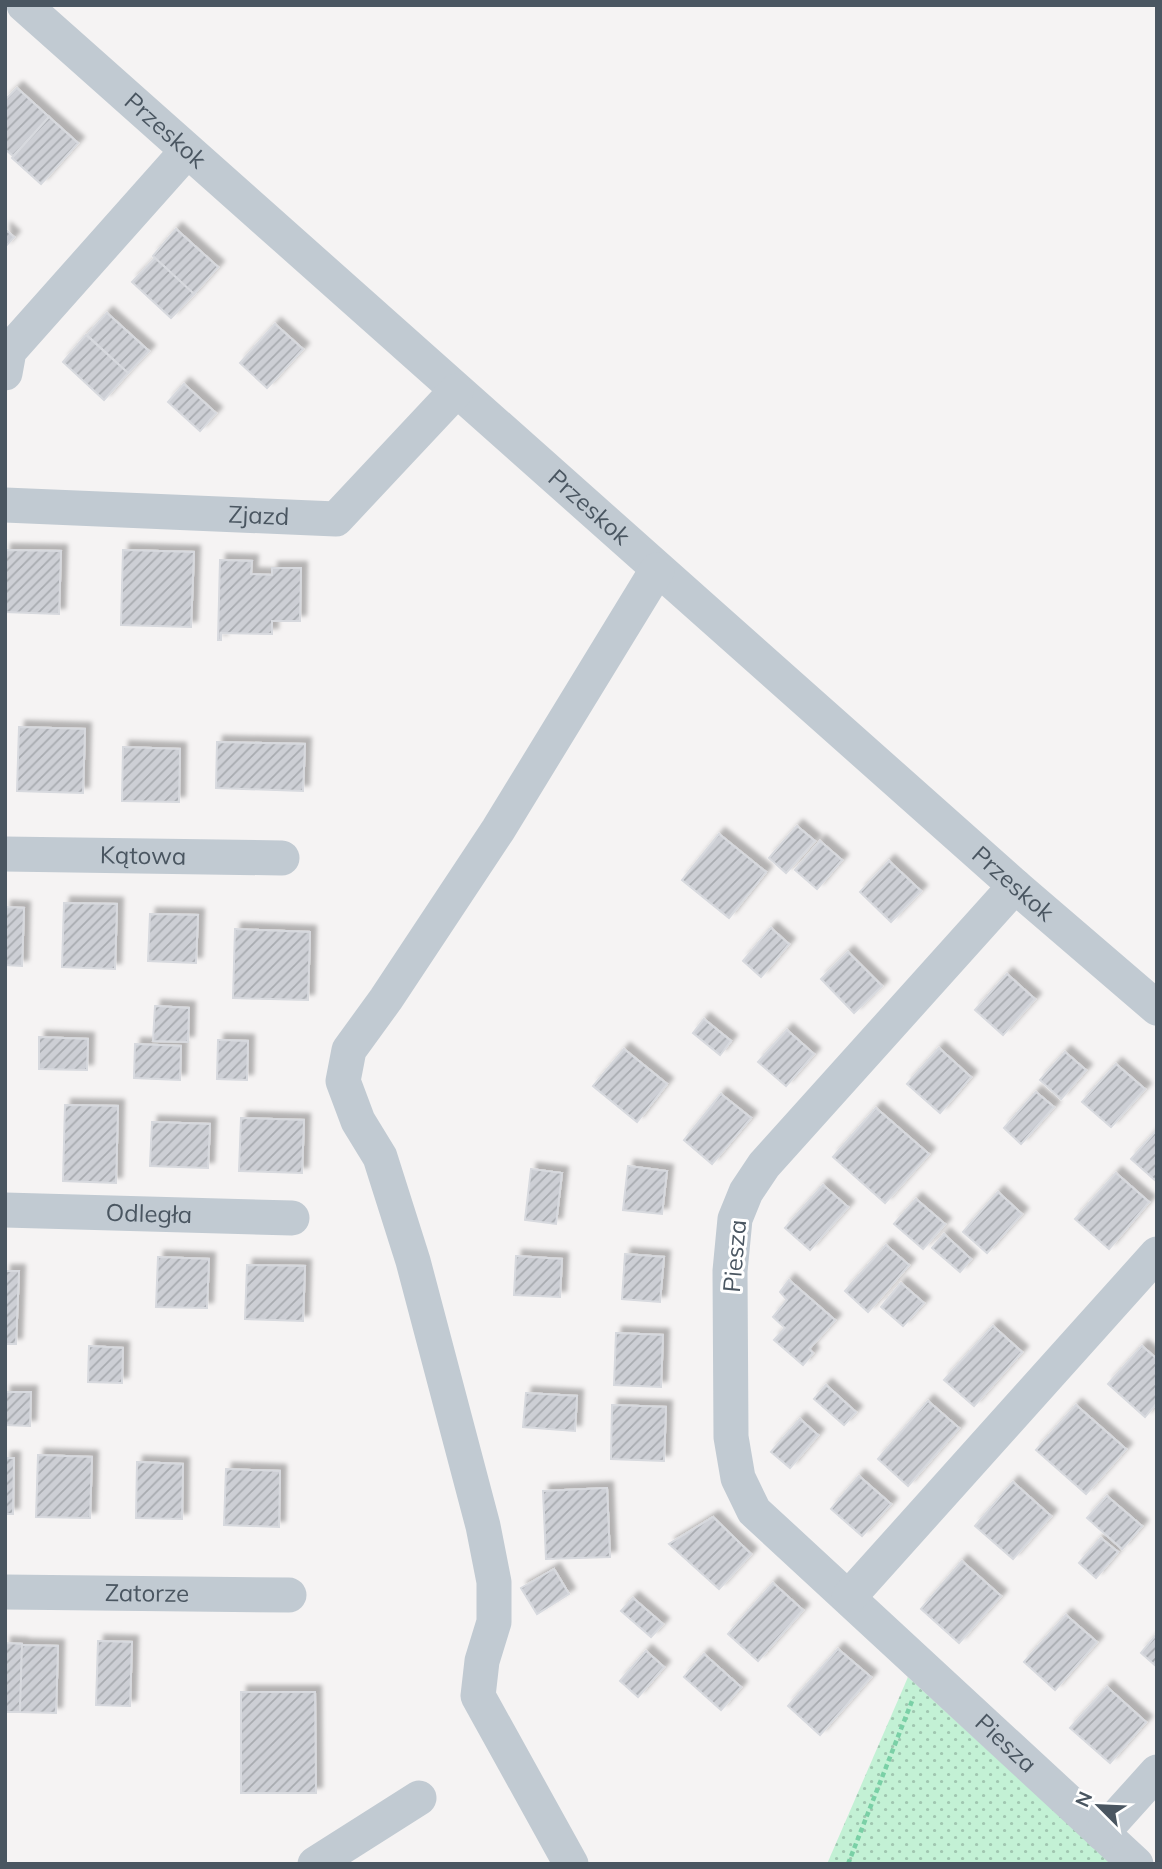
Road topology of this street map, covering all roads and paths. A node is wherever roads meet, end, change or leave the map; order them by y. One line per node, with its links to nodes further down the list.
1 (24, 5): 2 (street, Przeskok)
2 (187, 151): 3 (street); 4 (street, Przeskok)
3 (5, 373)
4 (456, 391): 5 (street, Zjazd); 6 (street, Przeskok)
5 (5, 505)
6 (657, 570): 9 (street, Przeskok); 22 (street)
7 (5, 854): 8 (street, Kątowa)
8 (282, 858)
9 (1015, 886): 10 (street, Przeskok); 16 (street, Piesza)
10 (1157, 1009)
11 (5, 1210): 12 (street, Odległa)
12 (292, 1218)
13 (1157, 1254): 16 (street)
14 (5, 1592): 15 (street, Zatorze)
15 (289, 1595)
16 (849, 1597): 17 (street, Piesza)
17 (925, 1668): 20 (street, Piesza); 23 (path)
18 (1157, 1772): 20 (street)
19 (419, 1798): 21 (street)
20 (1102, 1833): 24 (street, Piesza)
21 (315, 1864)
22 (571, 1864)
23 (848, 1864)
24 (1136, 1864)

